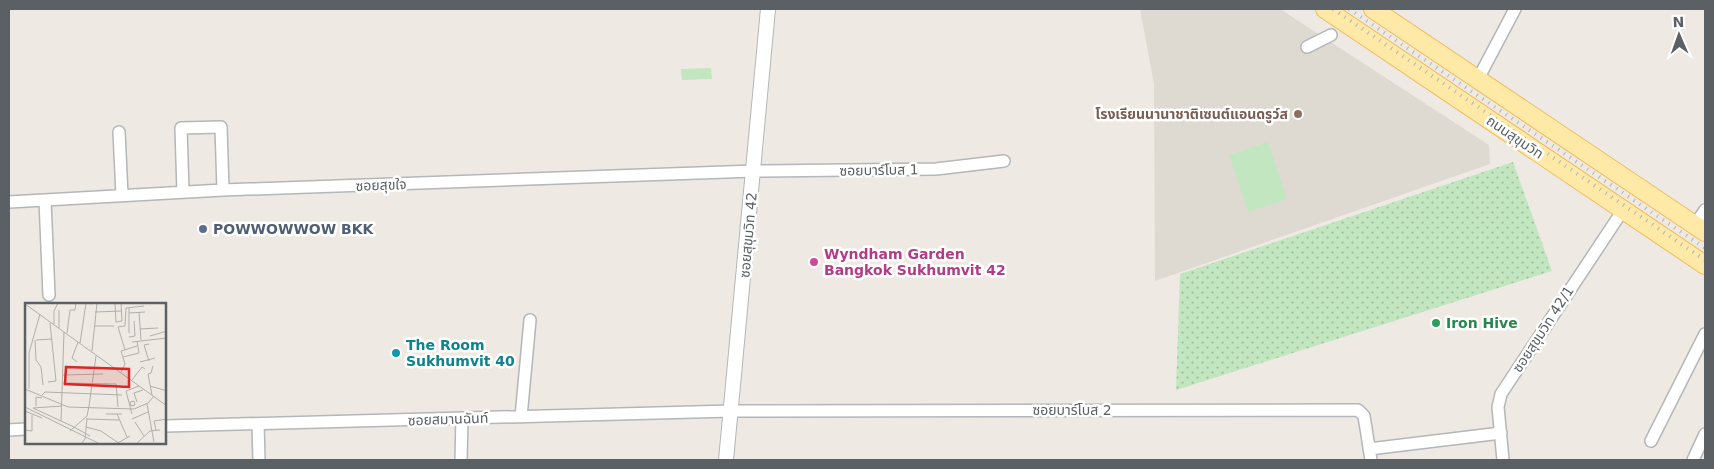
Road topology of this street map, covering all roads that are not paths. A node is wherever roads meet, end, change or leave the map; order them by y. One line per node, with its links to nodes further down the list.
1 (768, 9): 10 (street, ซอยสุขุมวิท 42)
2 (1325, 9): 16 (main road, ถนนสุขุมวิท)
3 (1374, 9): 7 (main road, ถนนสุขุมวิท)
4 (1516, 9): 7 (street)
5 (1331, 35): 6 (street)
6 (1306, 47)
7 (1478, 79): 18 (main road, ถนนสุขุมวิท)
8 (118, 132): 13 (street)
9 (1004, 161): 10 (street, ซอยบาร์โบส 1)
10 (754, 171): 11 (street, ซอยสุขใจ); 23 (street, ซอยสุขุมวิท 42)
11 (223, 190): 12 (street, ซอยสุขใจ); 12 (street)
12 (183, 192): 13 (street, ซอยสุขใจ)
13 (122, 195): 14 (street, ซอยสุขใจ)
14 (45, 200): 15 (street, ซอยสุขใจ); 20 (street)
15 (9, 202)
16 (1623, 210): 19 (main road, ถนนสุขุมวิท); 30 (street, ซอยสุขุมวิท 42/1)
17 (1705, 210): 18 (street)
18 (1700, 228)
19 (1705, 265)
20 (49, 295)
21 (530, 320): 24 (street)
22 (1705, 334): 32 (street)
23 (731, 411): 24 (street, ซอยสมานฉันท์); 33 (street, ซอยบาร์โบส 2); 36 (street, ซอยสุขุมวิท 42)
24 (521, 417): 25 (street, ซอยสมานฉันท์)
25 (462, 418): 26 (street, ซอยสมานฉันท์); 35 (street)
26 (258, 424): 27 (street, ซอยสมานฉันท์); 34 (street)
27 (166, 426)
28 (25, 429): 29 (street)
29 (9, 430)
30 (1501, 433): 33 (street); 37 (street, ซอยสุขุมวิท 42/1)
31 (1705, 434): 38 (street)
32 (1651, 441)
33 (1370, 454)
34 (259, 460)
35 (461, 460)
36 (726, 460)
37 (1504, 460)
38 (1693, 460)

